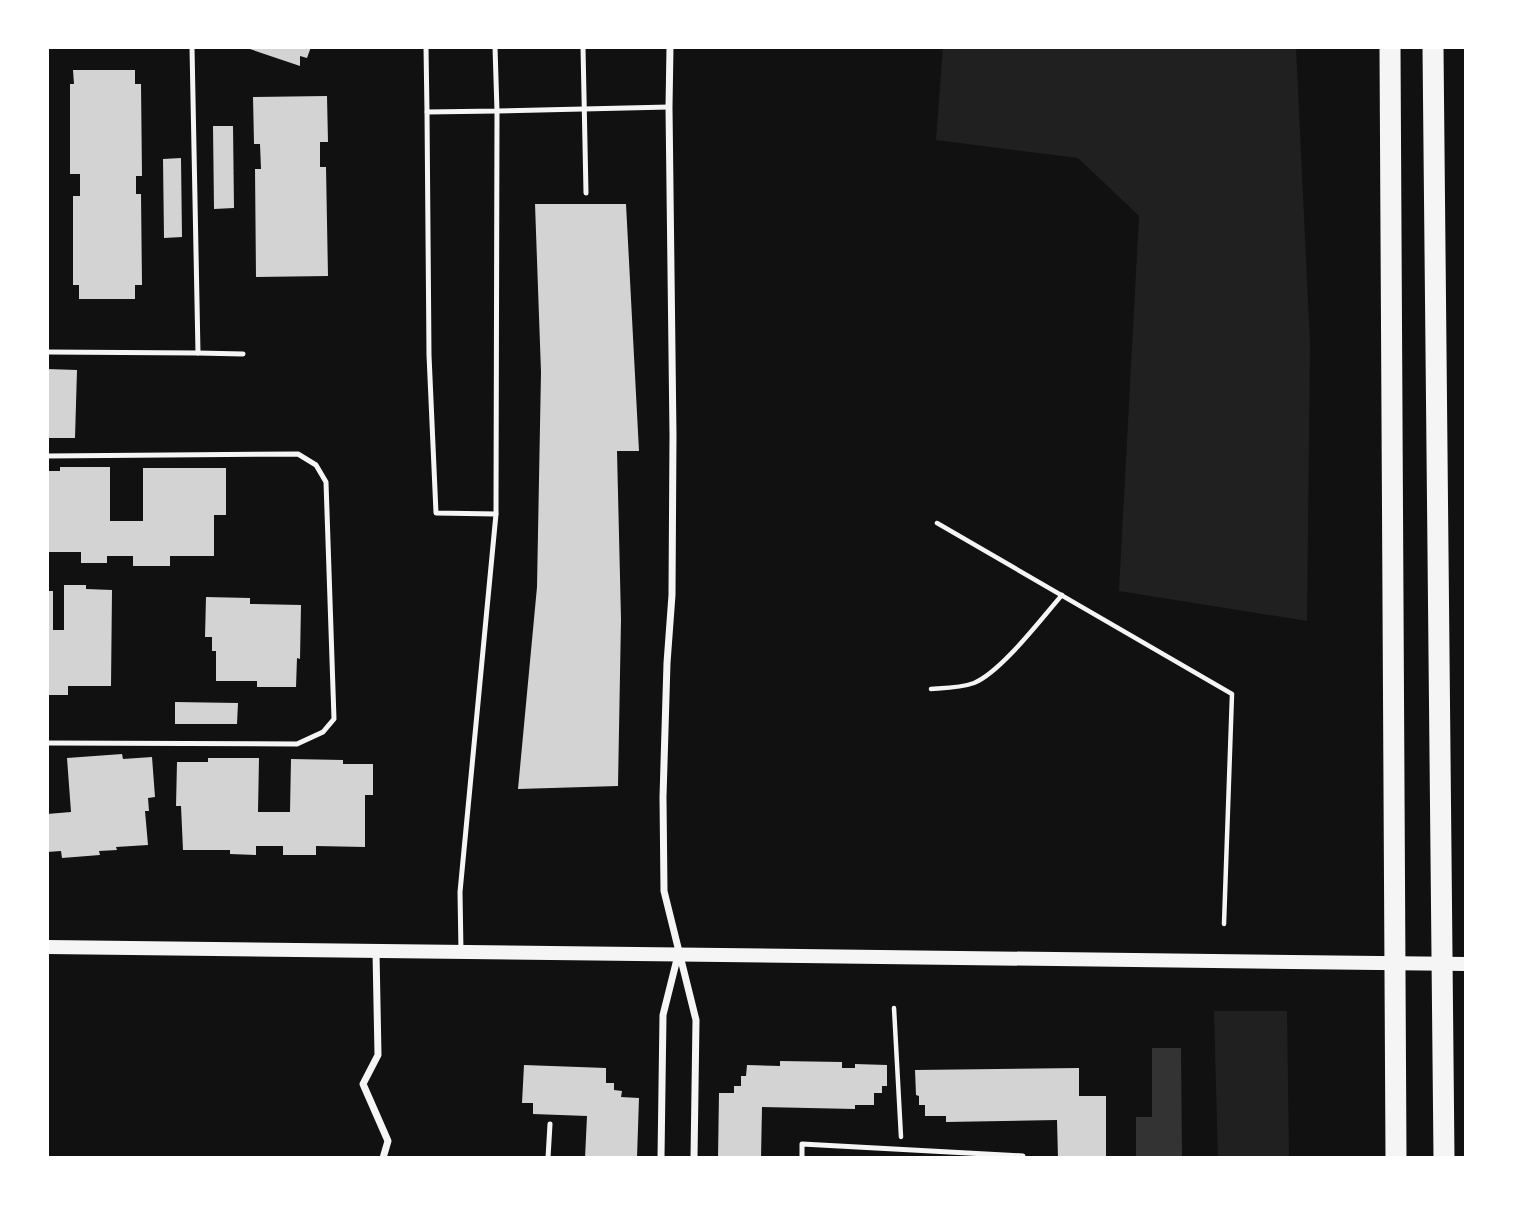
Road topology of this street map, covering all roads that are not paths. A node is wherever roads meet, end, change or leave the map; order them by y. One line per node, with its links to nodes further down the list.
1 (192, 47): 14 (lane)
2 (426, 47): 11 (lane)
3 (495, 47): 10 (lane)
4 (583, 47): 9 (lane)
5 (670, 47): 8 (street)
6 (1390, 47): 31 (highway)
7 (1433, 47): 32 (highway)
8 (668, 107): 9 (lane); 22 (street)
9 (584, 109): 10 (lane); 12 (lane)
10 (496, 111): 11 (lane); 17 (lane)
11 (427, 112): 17 (lane)
12 (586, 193)
13 (47, 352): 14 (lane)
14 (198, 353): 15 (lane)
15 (243, 354)
16 (47, 456): 18 (lane)
17 (496, 514): 21 (lane)
18 (47, 743)
19 (47, 947): 20 (main road)
20 (376, 951): 21 (main road); 25 (street)
21 (461, 952): 22 (main road)
22 (678, 954): 23 (main road); 27 (street); 28 (street)
23 (1466, 964)
24 (550, 1124): 26 (lane)
25 (383, 1158)
26 (548, 1158)
27 (661, 1158)
28 (694, 1158)
29 (802, 1158): 30 (lane)
30 (1023, 1158)
31 (1396, 1158)
32 (1444, 1158)

